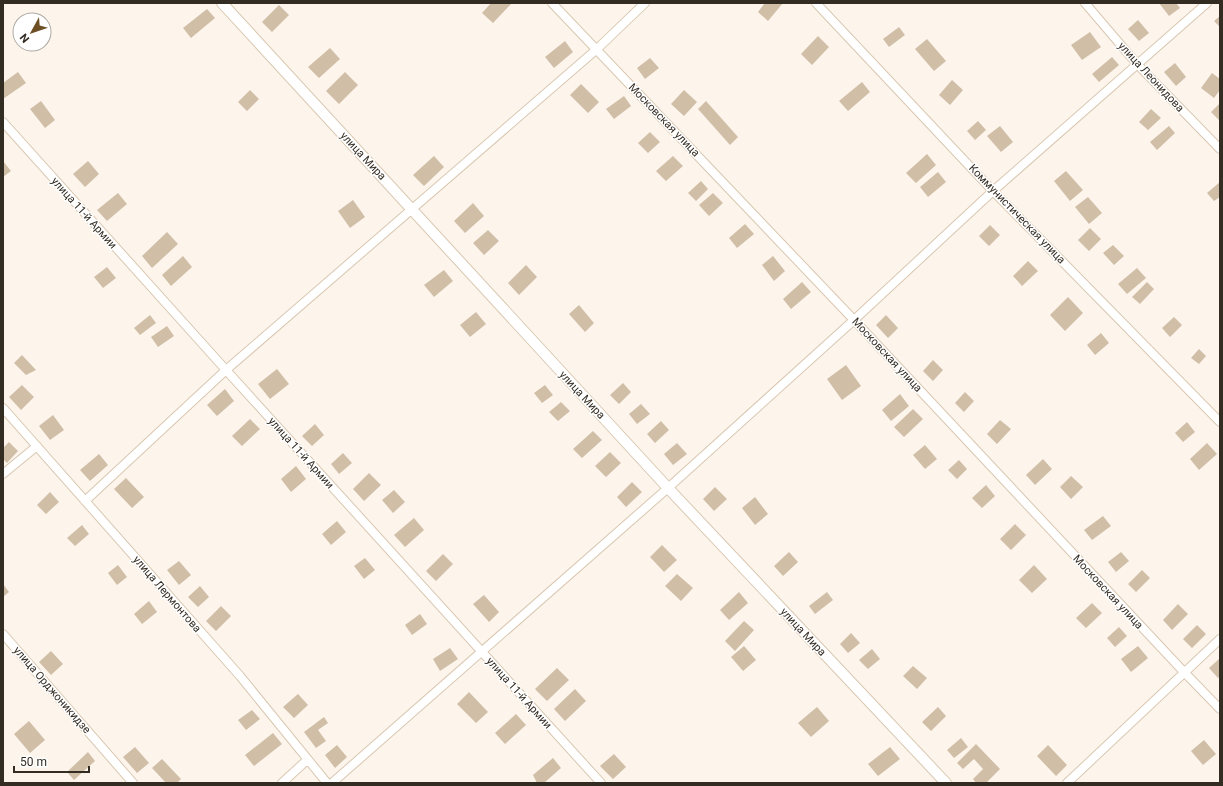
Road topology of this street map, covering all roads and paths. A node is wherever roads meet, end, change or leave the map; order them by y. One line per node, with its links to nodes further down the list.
1 (222, 3): 12 (street, улица Мира)
2 (552, 3): 7 (street, Московская улица)
3 (645, 3): 7 (street)
4 (816, 3): 11 (street, Коммунистическая улица)
5 (1085, 3): 8 (street, улица Леонидова)
6 (1207, 3): 8 (street)
7 (597, 49): 12 (street); 13 (street, Московская улица)
8 (1137, 64): 10 (street, улица Леонидова); 11 (street)
9 (3, 122): 14 (street, улица 11-й Армии)
10 (1220, 149)
11 (993, 191): 13 (street); 16 (street, Коммунистическая улица)
12 (412, 210): 14 (street); 19 (street, улица Мира)
13 (854, 320): 19 (street); 24 (street, Московская улица)
14 (226, 370): 20 (street); 23 (street, улица 11-й Армии)
15 (3, 408): 17 (street, улица Лермонтова)
16 (1220, 422)
17 (37, 446): 18 (street); 20 (street, улица Лермонтова)
18 (3, 474)
19 (668, 488): 23 (street); 32 (street, улица Мира)
20 (85, 501): 26 (street, улица Лермонтова)
21 (3, 634): 27 (street, улица Орджоникидзе)
22 (1220, 639): 24 (street)
23 (482, 652): 30 (street); 31 (street, улица 11-й Армии)
24 (1184, 672): 25 (street, Московская улица); 33 (street)
25 (1220, 710)
26 (307, 760): 28 (street); 29 (street, улица Лермонтова)
27 (133, 783)
28 (282, 783)
29 (327, 783)
30 (332, 783)
31 (601, 783)
32 (946, 783)
33 (1067, 783)

